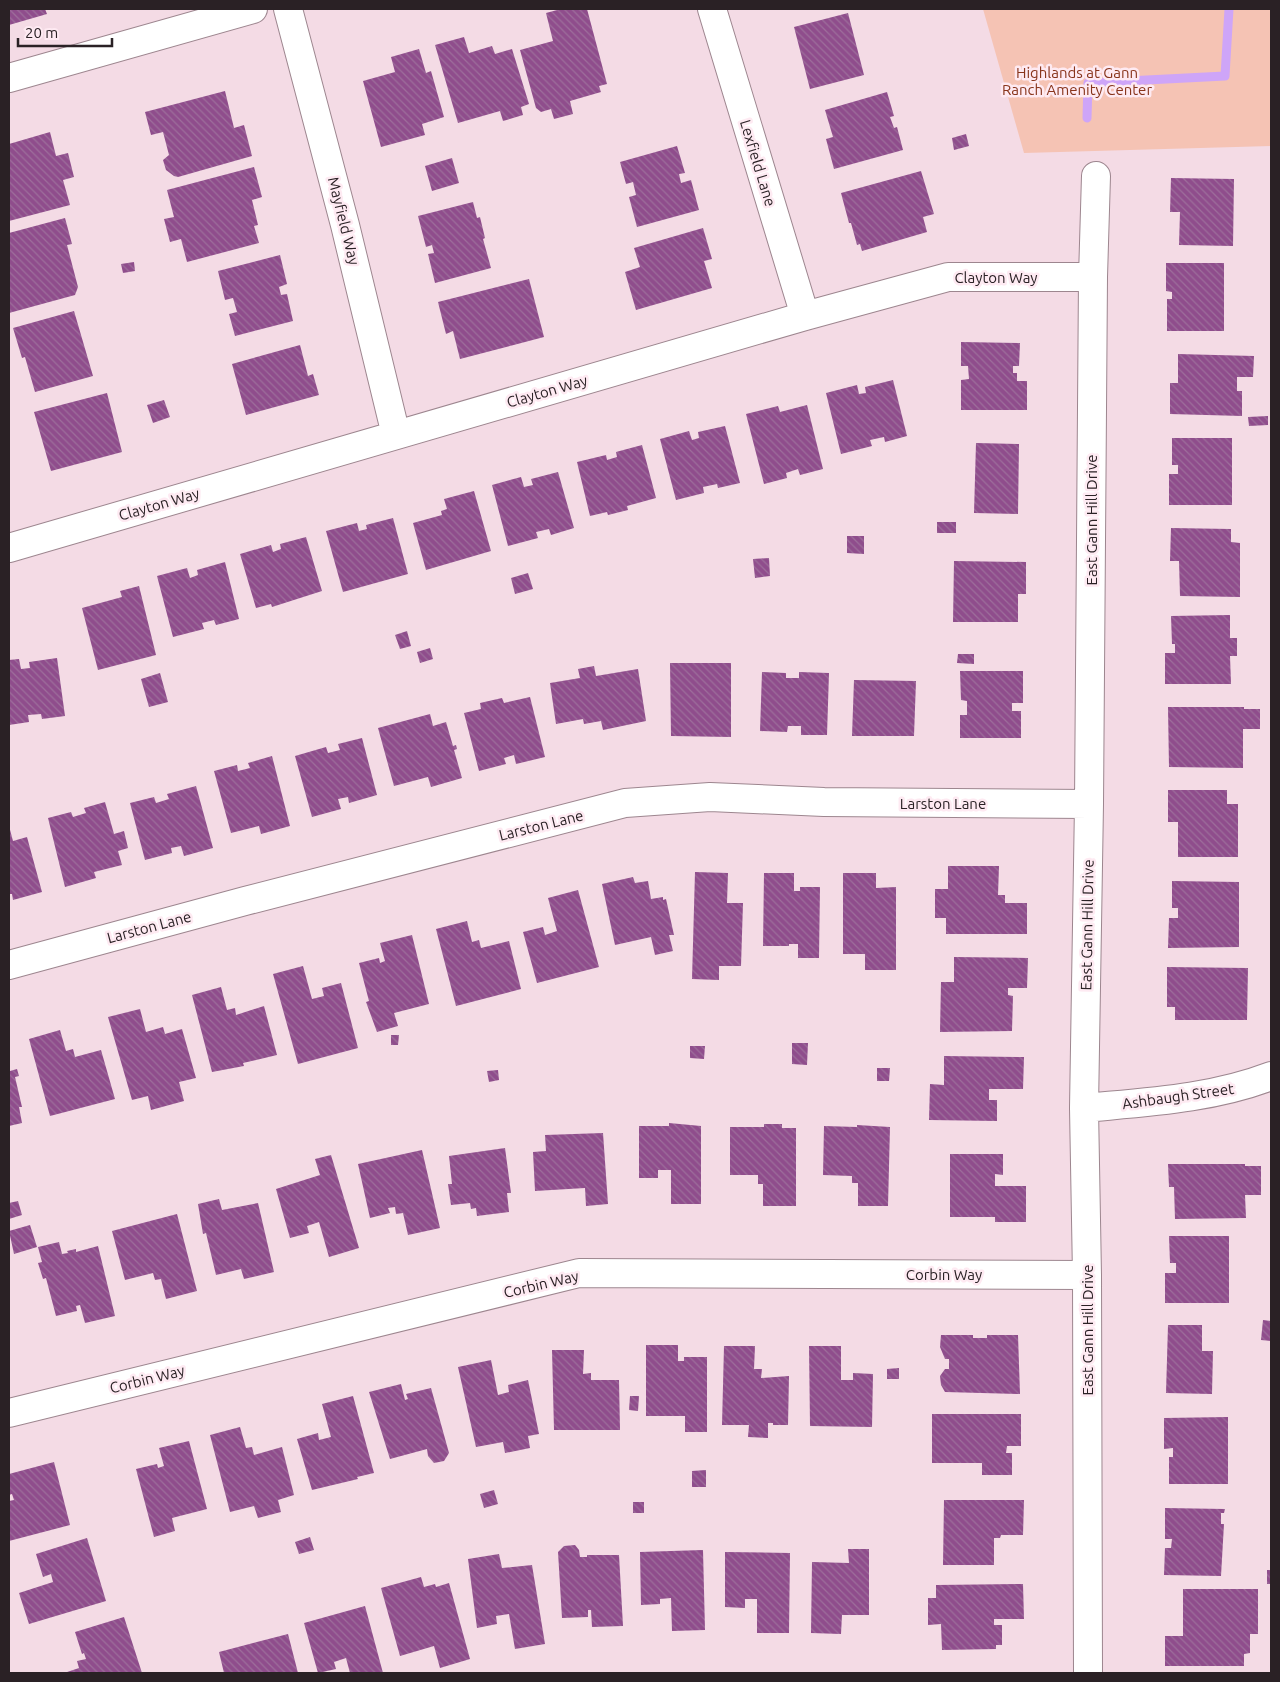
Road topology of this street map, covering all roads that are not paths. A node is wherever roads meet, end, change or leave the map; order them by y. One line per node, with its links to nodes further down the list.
1 (253, 9): 4 (street)
2 (288, 9): 8 (street, Mayfield Way)
3 (712, 9): 7 (street, Lexfield Lane)
4 (9, 78)
5 (1096, 176): 6 (street, East Gann Hill Drive)
6 (1093, 277): 7 (street, Clayton Way); 10 (street, East Gann Hill Drive)
7 (805, 316): 8 (street, Clayton Way)
8 (396, 435): 9 (street, Clayton Way)
9 (9, 548)
10 (1089, 804): 11 (street, Larston Lane); 13 (street, East Gann Hill Drive)
11 (9, 965)
12 (1271, 1076): 13 (street, Ashbaugh Street)
13 (1084, 1108): 14 (street, East Gann Hill Drive)
14 (1087, 1275): 15 (street, Corbin Way); 16 (street, East Gann Hill Drive)
15 (9, 1414)
16 (1088, 1673)

